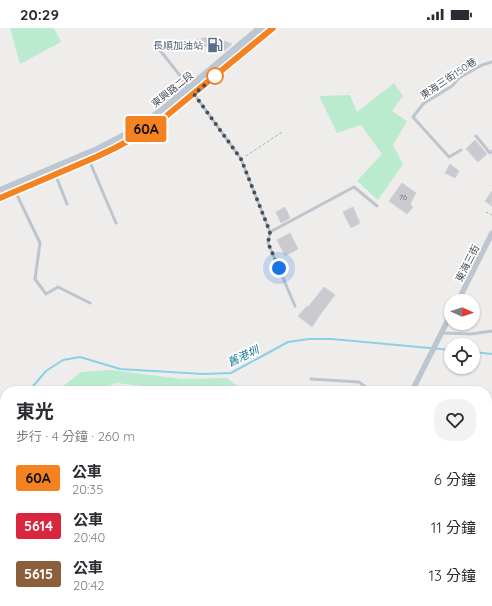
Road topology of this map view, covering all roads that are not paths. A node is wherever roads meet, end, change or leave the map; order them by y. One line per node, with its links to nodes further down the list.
1 (261, 28): 3 (main road, 東興路二段)
2 (273, 28): 3 (main road, 東興路二段)
3 (252, 40): 6 (main road, 東興路二段)
4 (159, 49): 6 (lane)
5 (492, 62): 8 (lane, 東海三街150巷)
6 (191, 91): 10 (main road, 東興路二段); 18 (lane)
7 (476, 136): 9 (lane)
8 (461, 150)
9 (492, 151)
10 (88, 158): 11 (main road, 東興路二段); 17 (lane)
11 (54, 172): 12 (main road, 東興路二段); 15 (lane)
12 (14, 189): 13 (main road, 東興路二段); 14 (main road, 東興路二段); 21 (lane)
13 (0, 191)
14 (0, 198)
15 (68, 204)
16 (377, 206): 18 (lane)
17 (116, 223)
18 (270, 232): 22 (lane)
19 (492, 233): 20 (street, 東海三街)
20 (462, 294)
21 (90, 303)
22 (295, 306)
23 (444, 329): 25 (street)
24 (492, 331): 25 (lane)
25 (442, 333): 28 (street)
26 (311, 379): 27 (lane)
27 (364, 386)
28 (415, 386)

